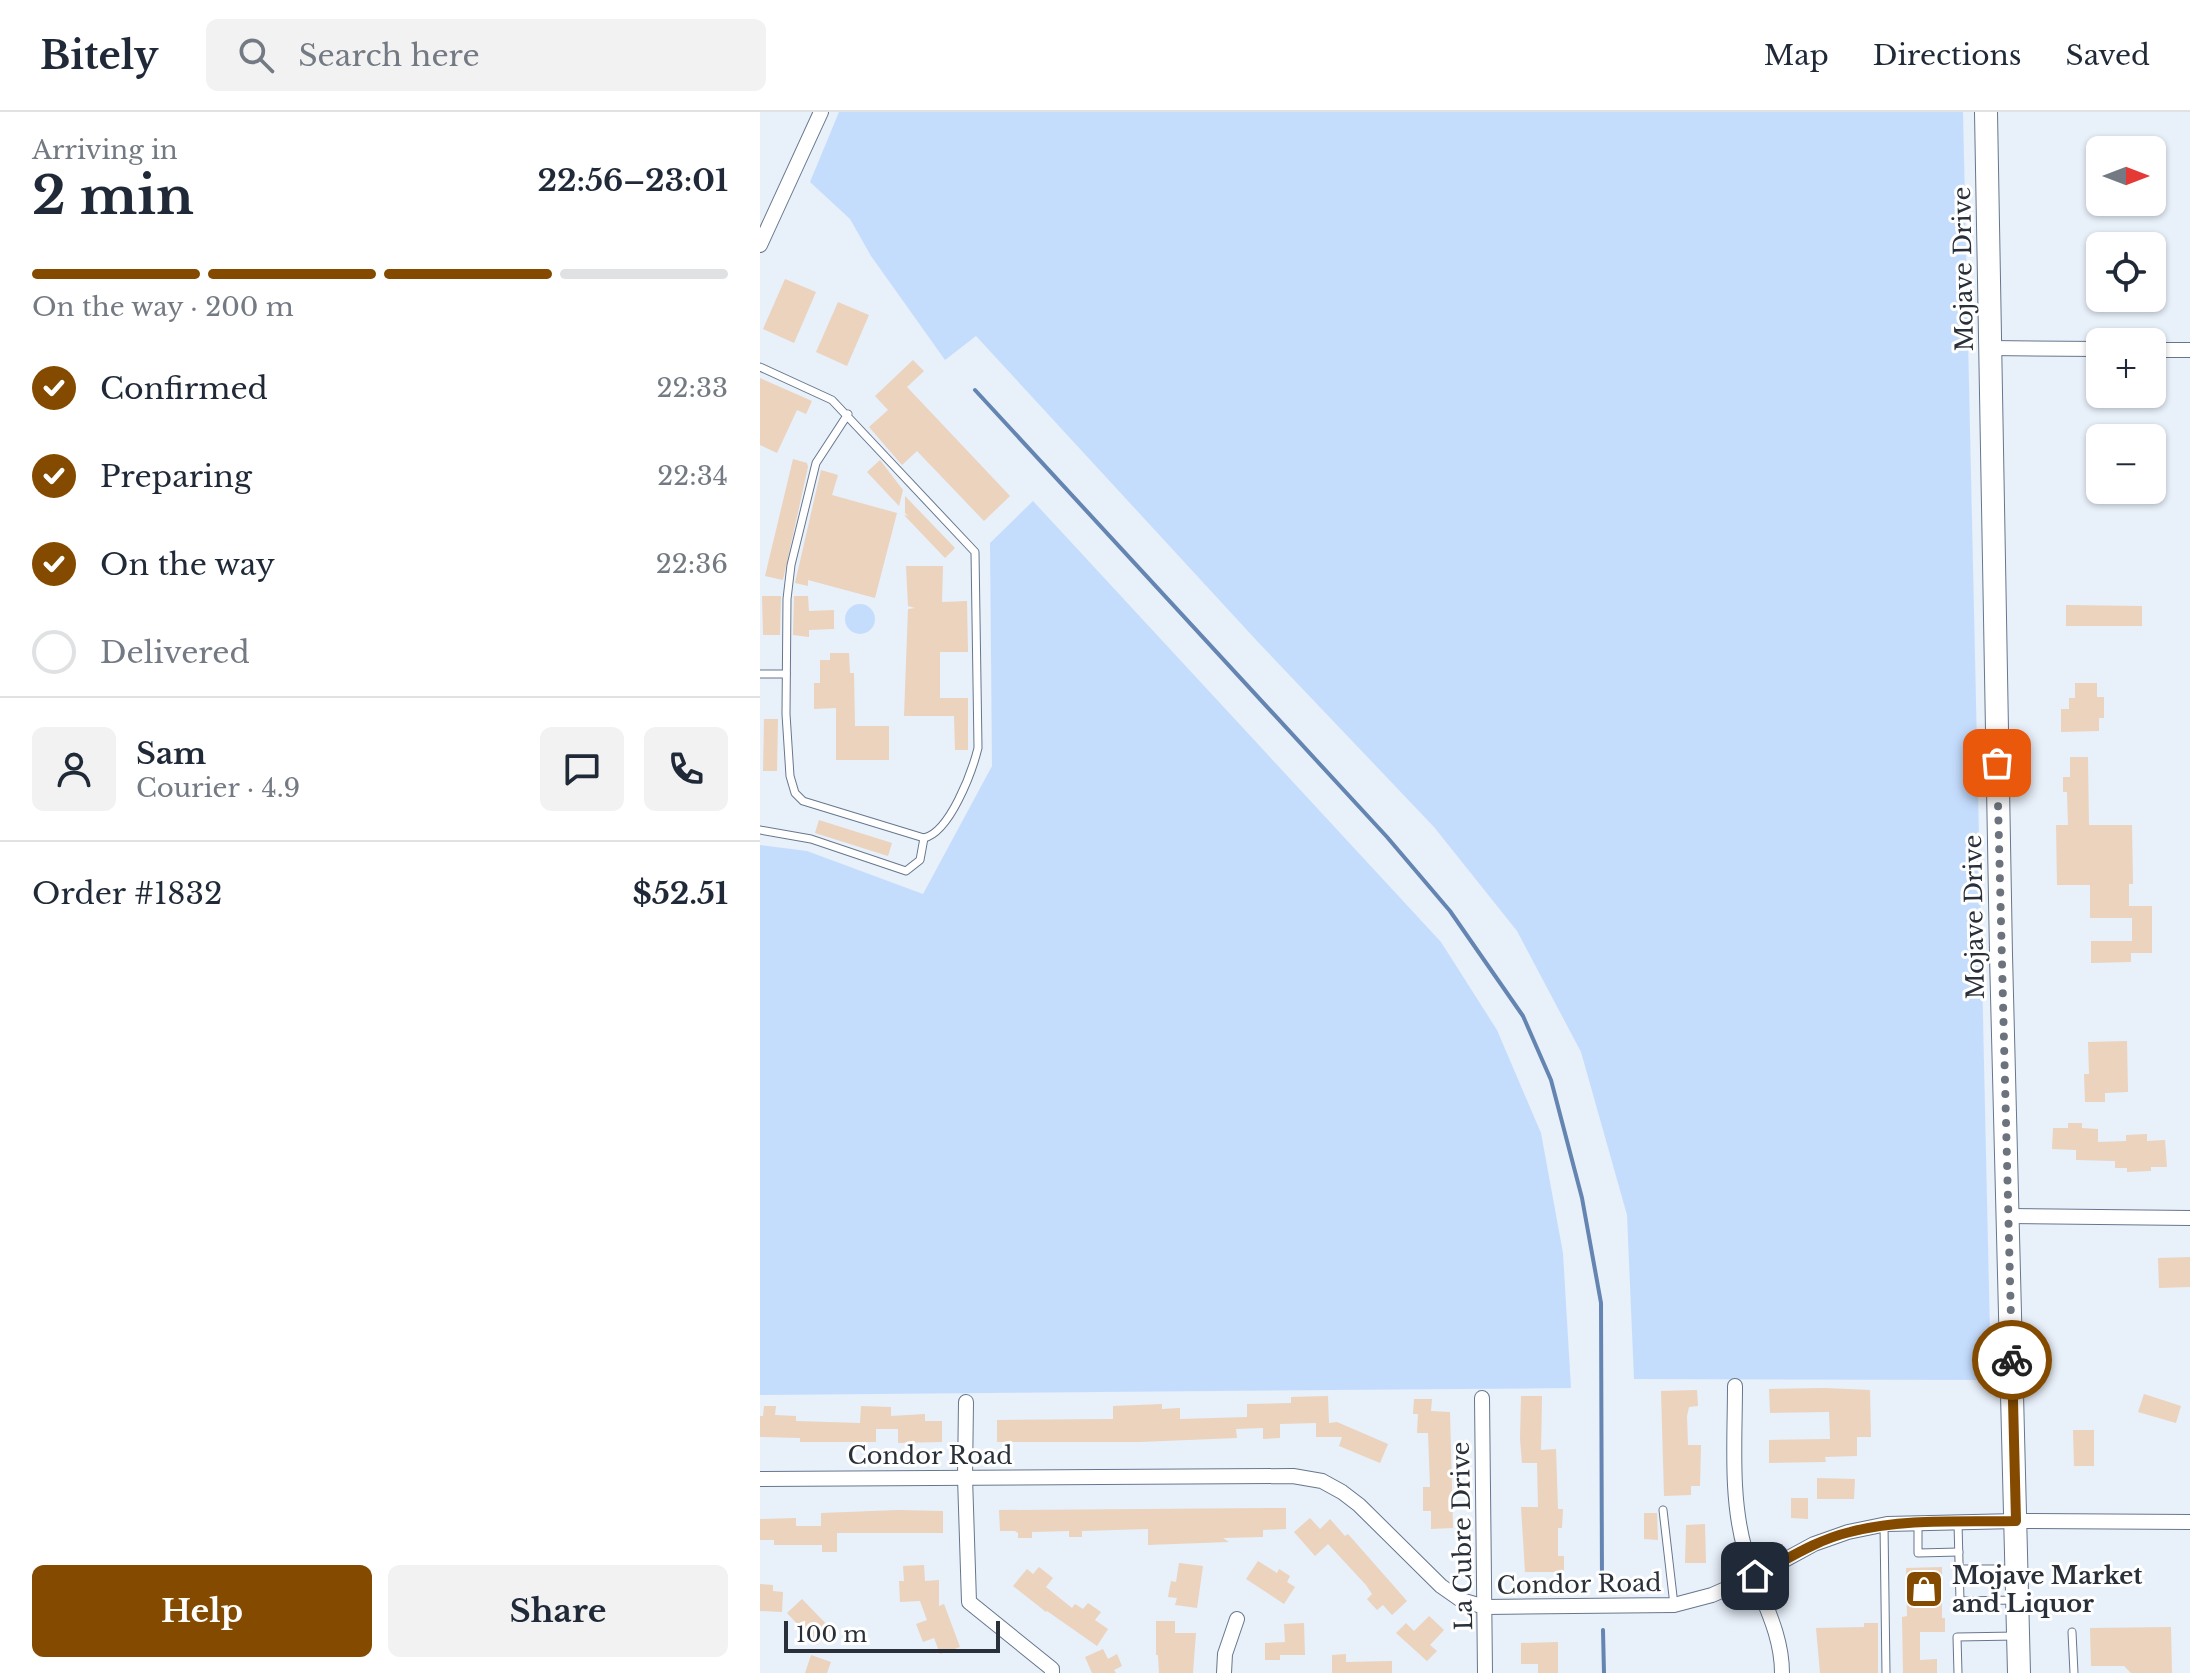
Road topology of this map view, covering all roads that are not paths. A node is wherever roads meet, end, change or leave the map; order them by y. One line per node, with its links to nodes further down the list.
1 (821, 112): 3 (street)
2 (1986, 112): 4 (main road, Mojave Drive)
3 (760, 245)
4 (1990, 348): 5 (street); 14 (main road, Mojave Drive)
5 (2086, 349)
6 (2166, 350): 7 (street)
7 (2190, 350)
8 (760, 367): 9 (lane)
9 (848, 414): 11 (lane); 13 (lane)
10 (760, 674): 11 (lane)
11 (786, 674): 13 (lane)
12 (760, 830): 13 (lane)
13 (924, 838)
14 (2007, 1216): 15 (street); 22 (main road, Mojave Drive)
15 (2190, 1218)
16 (1735, 1386): 30 (street)
17 (1482, 1398): 33 (street, La Cubre Drive)
18 (966, 1402): 19 (street)
19 (965, 1477): 20 (street, Condor Road); 33 (street, Condor Road); 37 (street)
20 (760, 1479)
21 (1663, 1510): 32 (lane)
22 (2016, 1521): 23 (street, Condor Road); 24 (street, Condor Road); 29 (main road, Mojave Drive)
23 (2190, 1522)
24 (1958, 1523): 25 (street, Condor Road); 27 (lane)
25 (1918, 1524): 26 (street, Condor Road); 27 (lane)
26 (1884, 1525): 30 (street, Condor Road); 41 (lane)
27 (1959, 1552): 28 (lane)
28 (1959, 1569): 29 (lane); 31 (lane)
29 (2017, 1569): 31 (main road, Mojave Drive)
30 (1755, 1576): 32 (street, Condor Road); 40 (street)
31 (2018, 1600): 36 (main road, Mojave Drive)
32 (1674, 1605): 33 (street, Condor Road)
33 (1485, 1607): 39 (street, La Cubre Drive)
34 (1237, 1619): 38 (street)
35 (2072, 1632): 44 (lane)
36 (2018, 1636): 42 (lane); 43 (main road, Mojave Drive)
37 (1052, 1673)
38 (1224, 1673)
39 (1485, 1673)
40 (1782, 1673)
41 (1886, 1673)
42 (1958, 1673)
43 (2019, 1673)
44 (2074, 1673)

